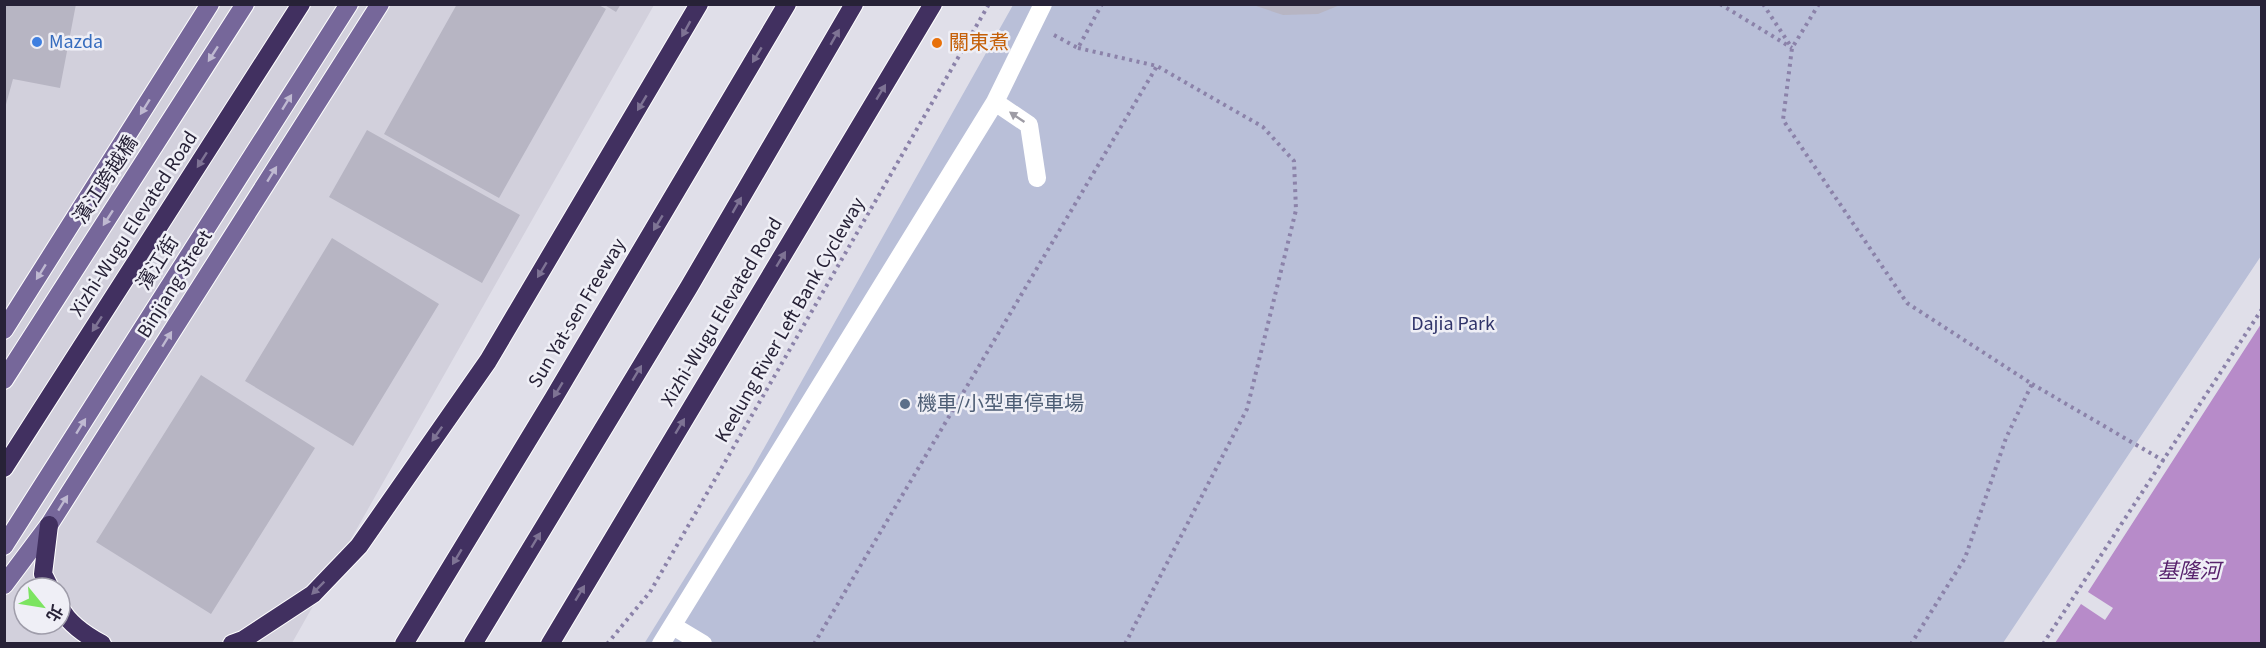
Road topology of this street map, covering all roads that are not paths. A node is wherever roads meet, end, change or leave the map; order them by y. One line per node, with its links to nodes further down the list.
1 (210, 4): 13 (main road, one-way to 13)
2 (245, 4): 14 (main road, 濱江跨越橋, one-way to 14)
3 (301, 4): 15 (highway, Xizhi-Wugu Elevated Road, one-way to 15)
4 (349, 4): 17 (main road, 濱江街, one-way to 4)
5 (380, 4): 16 (main road, Binjiang Street, one-way to 5)
6 (699, 4): 23 (highway, one-way to 23)
7 (787, 4): 24 (highway, Sun Yat-sen Freeway, one-way to 24)
8 (854, 4): 25 (highway, one-way to 8)
9 (933, 4): 26 (highway, Xizhi-Wugu Elevated Road, one-way to 9)
10 (1043, 4): 11 (lane)
11 (996, 102): 12 (lane, one-way to 11); 21 (lane)
12 (1037, 178)
13 (4, 330)
14 (4, 380)
15 (4, 468)
16 (49, 525): 18 (highway); 19 (main road, Binjiang Street)
17 (4, 546)
18 (44, 576)
19 (4, 585)
20 (72, 622): 22 (highway)
21 (673, 626): 27 (lane); 28 (lane)
22 (102, 644)
23 (232, 644)
24 (404, 644)
25 (473, 644)
26 (550, 644)
27 (661, 644)
28 (704, 644)

